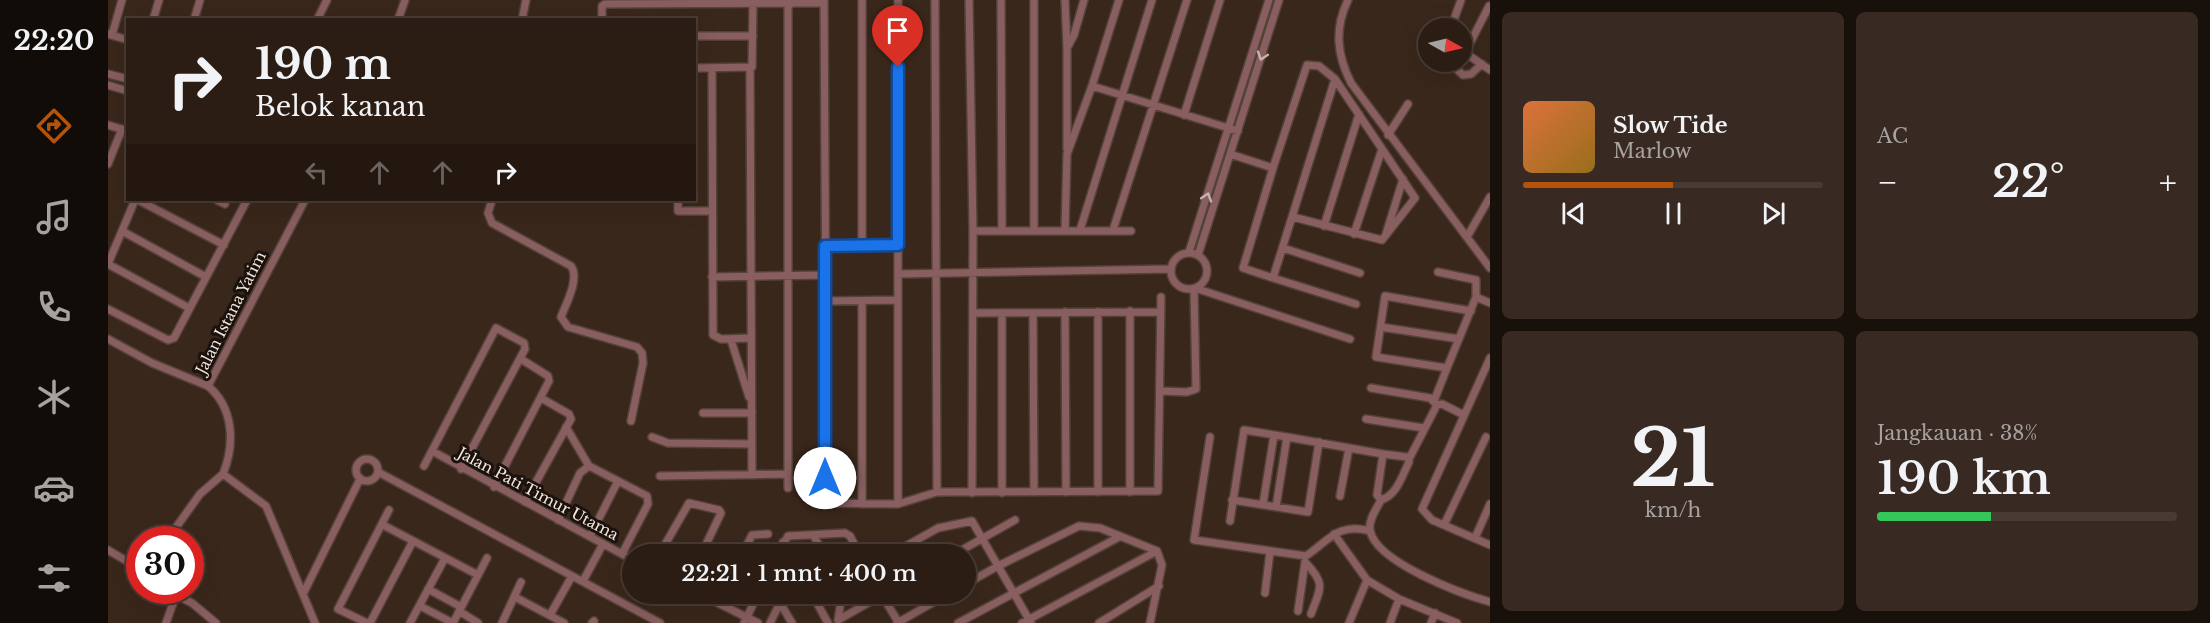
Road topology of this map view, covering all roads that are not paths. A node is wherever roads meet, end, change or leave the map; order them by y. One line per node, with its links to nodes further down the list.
1 (122, 0): 34 (street)
2 (159, 0): 27 (street)
3 (200, 0): 28 (street)
4 (327, 0): 29 (street)
5 (405, 0): 30 (street)
6 (526, 0): 31 (street)
7 (862, 0): 95 (street)
8 (898, 0): 96 (street)
9 (935, 0): 106 (street)
10 (969, 0): 87 (street)
11 (1001, 0): 88 (street)
12 (1034, 0): 89 (street)
13 (1065, 0): 39 (street)
14 (1084, 0): 39 (street)
15 (1119, 0): 51 (street)
16 (1152, 0): 53 (street)
17 (1187, 0): 55 (street)
18 (1220, 0): 57 (street)
19 (1269, 0): 59 (street)
20 (1279, 0): 61 (street, one-way to 61)
21 (1348, 0): 62 (street)
22 (1461, 0): 33 (street)
23 (824, 2): 24 (street); 97 (street)
24 (791, 3): 25 (street); 111 (street)
25 (753, 4): 32 (street); 37 (street)
26 (1489, 6): 35 (street)
27 (154, 18)
28 (195, 18)
29 (318, 18)
30 (399, 18)
31 (522, 18)
32 (602, 18)
33 (1455, 18)
34 (110, 34): 38 (street)
35 (1472, 35)
36 (696, 36): 37 (street)
37 (753, 36): 44 (street)
38 (126, 39)
39 (1066, 48): 64 (street)
40 (1472, 57): 41 (street)
41 (1482, 64): 45 (street); 46 (street)
42 (696, 68): 43 (street)
43 (712, 68): 44 (street); 80 (street)
44 (750, 69): 110 (street)
45 (1490, 70)
46 (1460, 72)
47 (108, 74): 48 (street)
48 (126, 78)
49 (1335, 79): 56 (street); 67 (street); 81 (street)
50 (108, 85): 52 (street)
51 (1092, 86): 53 (street); 64 (street)
52 (126, 90)
53 (1122, 95): 55 (street); 84 (street)
54 (1408, 104): 62 (street)
55 (1152, 105): 57 (street); 85 (street)
56 (1359, 114): 63 (street); 82 (street)
57 (1184, 115): 59 (street)
58 (108, 125): 60 (street)
59 (1229, 129): 61 (street); 99 (street, one-way to 59)
60 (125, 130): 66 (street)
61 (1238, 131): 65 (street)
62 (1388, 135): 92 (street)
63 (1382, 149): 68 (street); 91 (street)
64 (1067, 154): 83 (street)
65 (1230, 154): 67 (street); 100 (street)
66 (108, 164)
67 (1274, 168): 114 (street)
68 (1403, 179): 93 (street); 93 (street)
69 (1490, 198): 92 (street)
70 (136, 201): 86 (street)
71 (138, 201): 94 (street)
72 (219, 201): 78 (street)
73 (246, 201): 94 (street)
74 (304, 201): 142 (street, Jalan Istana Yatim)
75 (492, 201): 151 (street)
76 (673, 201): 79 (street)
77 (678, 201): 79 (street)
78 (225, 204)
79 (678, 211): 80 (street)
80 (711, 211): 113 (street)
81 (1293, 217): 82 (street); 98 (street)
82 (1323, 226): 91 (street)
83 (1065, 230): 84 (street); 89 (street)
84 (1080, 230): 85 (street)
85 (1113, 230): 90 (street)
86 (122, 231): 101 (street); 112 (street)
87 (973, 231): 88 (street); 107 (street)
88 (1002, 231): 89 (street)
89 (1034, 231)
90 (1131, 231)
91 (1354, 234): 93 (street)
92 (1467, 237): 103 (street)
93 (1385, 238)
94 (224, 245): 112 (street)
95 (862, 245): 96 (street); 97 (street)
96 (898, 245): 105 (street)
97 (825, 246): 109 (street)
98 (1283, 248): 108 (street); 114 (street)
99 (1189, 252): 100 (street); 102 (street)
100 (1198, 255): 115 (street)
101 (108, 264): 123 (street)
102 (1171, 268): 107 (street); 115 (street)
103 (1490, 268)
104 (1438, 272): 117 (street)
105 (898, 273): 106 (street); 118 (street)
106 (936, 273): 107 (street); 177 (street)
107 (973, 273): 130 (street)
108 (1360, 273)
109 (825, 274): 111 (street); 119 (street)
110 (751, 275): 111 (street); 113 (street); 134 (street)
111 (788, 275): 170 (street)
112 (206, 277): 123 (street)
113 (712, 277): 138 (street)
114 (1273, 278): 122 (street)
115 (1196, 289): 136 (street); 144 (street)
116 (1161, 297): 129 (street)
117 (1476, 297): 121 (street); 126 (street)
118 (898, 300): 120 (street); 189 (street)
119 (825, 301): 120 (street); 188 (street)
120 (862, 301): 188 (street)
121 (1490, 303)
122 (1356, 304)
123 (189, 308): 124 (street)
124 (108, 309)
125 (1130, 311): 128 (street); 129 (street); 181 (street)
126 (1471, 311): 133 (street); 137 (street)
127 (1065, 312): 128 (street); 132 (street); 179 (street)
128 (1098, 312): 180 (street)
129 (1161, 312): 144 (street)
130 (973, 313): 131 (street); 182 (street)
131 (1002, 313): 132 (street); 183 (street)
132 (1034, 313): 178 (street)
133 (1381, 327): 137 (street); 141 (street)
134 (751, 338): 138 (street); 147 (street)
135 (108, 339): 142 (street)
136 (1350, 339)
137 (1459, 339): 141 (street)
138 (730, 340): 147 (street)
139 (1490, 358): 149 (street)
140 (521, 359): 145 (street); 162 (street); 167 (street)
141 (1447, 368): 146 (street)
142 (208, 386): 169 (street, Jalan Istana Yatim)
143 (1371, 388): 146 (street)
144 (1160, 391): 181 (street)
145 (541, 398): 152 (street); 175 (street)
146 (1435, 403): 149 (street); 153 (street)
147 (752, 409): 148 (street); 160 (street)
148 (702, 413)
149 (1464, 415): 198 (street)
150 (1366, 419): 153 (street)
151 (631, 421)
152 (566, 428): 166 (street); 187 (street)
153 (1424, 428): 164 (street)
154 (1274, 435): 157 (street); 185 (street); 190 (street)
155 (652, 437): 160 (street)
156 (1210, 437): 222 (street)
157 (1287, 437): 159 (street); 192 (street)
158 (1486, 437): 198 (street)
159 (1319, 442): 161 (street); 192 (street)
160 (752, 444): 171 (street)
161 (1349, 448): 163 (street); 184 (street)
162 (432, 451): 165 (street); 167 (street, Jalan Pati Timur Utama)
163 (1383, 454): 164 (street); 186 (street)
164 (1409, 459): 186 (street)
165 (424, 466)
166 (589, 466): 174 (street); 194 (street)
167 (461, 469): 175 (street, Jalan Pati Timur Utama)
168 (378, 472): 173 (street); 173 (street); 230 (street)
169 (223, 474): 199 (street); 237 (street)
170 (788, 474): 171 (street); 176 (street)
171 (752, 475): 172 (street)
172 (660, 476)
173 (360, 479): 237 (street)
174 (617, 483): 204 (street); 211 (street)
175 (494, 487): 187 (street, Jalan Pati Timur Utama)
176 (788, 488)
177 (937, 492): 182 (street); 189 (street)
178 (1035, 492): 179 (street); 183 (street)
179 (1066, 492): 180 (street)
180 (1098, 492): 181 (street)
181 (1130, 492)
182 (972, 493): 183 (street)
183 (1002, 493)
184 (1340, 496)
185 (1232, 500): 190 (street); 196 (street)
186 (1381, 500): 200 (street)
187 (525, 502): 194 (street, Jalan Pati Timur Utama)
188 (862, 504): 189 (street)
189 (898, 504)
190 (1263, 504): 192 (street)
191 (1490, 504): 207 (street)
192 (1276, 507)
193 (389, 510): 197 (street)
194 (558, 520): 204 (street, Jalan Pati Timur Utama)
195 (1015, 520): 206 (street)
196 (1230, 521)
197 (383, 525): 208 (street); 267 (street)
198 (1444, 525): 207 (street)
199 (177, 526)
200 (1370, 531): 202 (street); 242 (street)
201 (768, 534): 214 (street)
202 (1335, 534): 226 (street); 232 (street)
203 (813, 535): 209 (street); 215 (street); 216 (street)
204 (590, 536): 210 (street, Jalan Pati Timur Utama)
205 (1119, 537): 221 (street); 228 (street); 238 (street)
206 (983, 538): 217 (street); 218 (street); 228 (street)
207 (1475, 538): 219 (street)
208 (412, 541): 224 (street); 267 (street)
209 (783, 542)
210 (603, 544): 223 (street, Jalan Pati Timur Utama); 233 (street)
211 (627, 544)
212 (665, 544): 213 (street)
213 (706, 544)
214 (748, 544)
215 (818, 544)
216 (854, 544)
217 (911, 544)
218 (972, 544)
219 (1490, 545)
220 (108, 550): 227 (street)
221 (1157, 551): 235 (street); 263 (street)
222 (1270, 552): 226 (street); 239 (street)
223 (622, 554)
224 (445, 558): 229 (street); 236 (street)
225 (487, 558): 229 (street)
226 (1305, 559): 257 (street); 259 (street)
227 (126, 561)
228 (998, 566): 231 (street); 238 (street)
229 (478, 575): 255 (street)
230 (572, 576): 233 (street); 260 (street)
231 (976, 578)
232 (1367, 580): 241 (street); 283 (street)
233 (583, 581): 273 (street)
234 (521, 582): 240 (street)
235 (1160, 586): 256 (street); 282 (street)
236 (428, 589): 254 (street); 255 (street)
237 (304, 592): 266 (street)
238 (1013, 592): 263 (street); 279 (street)
239 (1265, 593)
240 (515, 597): 260 (street); 271 (street)
241 (1398, 599): 258 (street); 284 (street)
242 (1490, 602)
243 (170, 604): 264 (street)
244 (193, 604): 265 (street)
245 (721, 604): 261 (street)
246 (753, 604): 261 (street)
247 (780, 604): 275 (street)
248 (781, 604): 276 (street)
249 (818, 604): 277 (street)
250 (841, 604): 262 (street)
251 (866, 604): 262 (street)
252 (888, 604): 278 (street)
253 (931, 604): 278 (street)
254 (420, 606): 268 (street); 269 (street)
255 (460, 609): 269 (street); 270 (street)
256 (1120, 611): 280 (street); 281 (street)
257 (1298, 611)
258 (1435, 613): 285 (street); 286 (street)
259 (1311, 614)
260 (550, 615): 272 (street)
261 (745, 620): 274 (street)
262 (838, 621)
263 (1027, 622)
264 (166, 623)
265 (216, 623)
266 (314, 623)
267 (368, 623)
268 (410, 623)
269 (453, 623)
270 (478, 623)
271 (502, 623)
272 (564, 623)
273 (660, 623)
274 (758, 623)
275 (770, 623)
276 (792, 623)
277 (828, 623)
278 (898, 623)
279 (958, 623)
280 (1099, 623)
281 (1116, 623)
282 (1150, 623)
283 (1349, 623)
284 (1390, 623)
285 (1431, 623)
286 (1457, 623)

